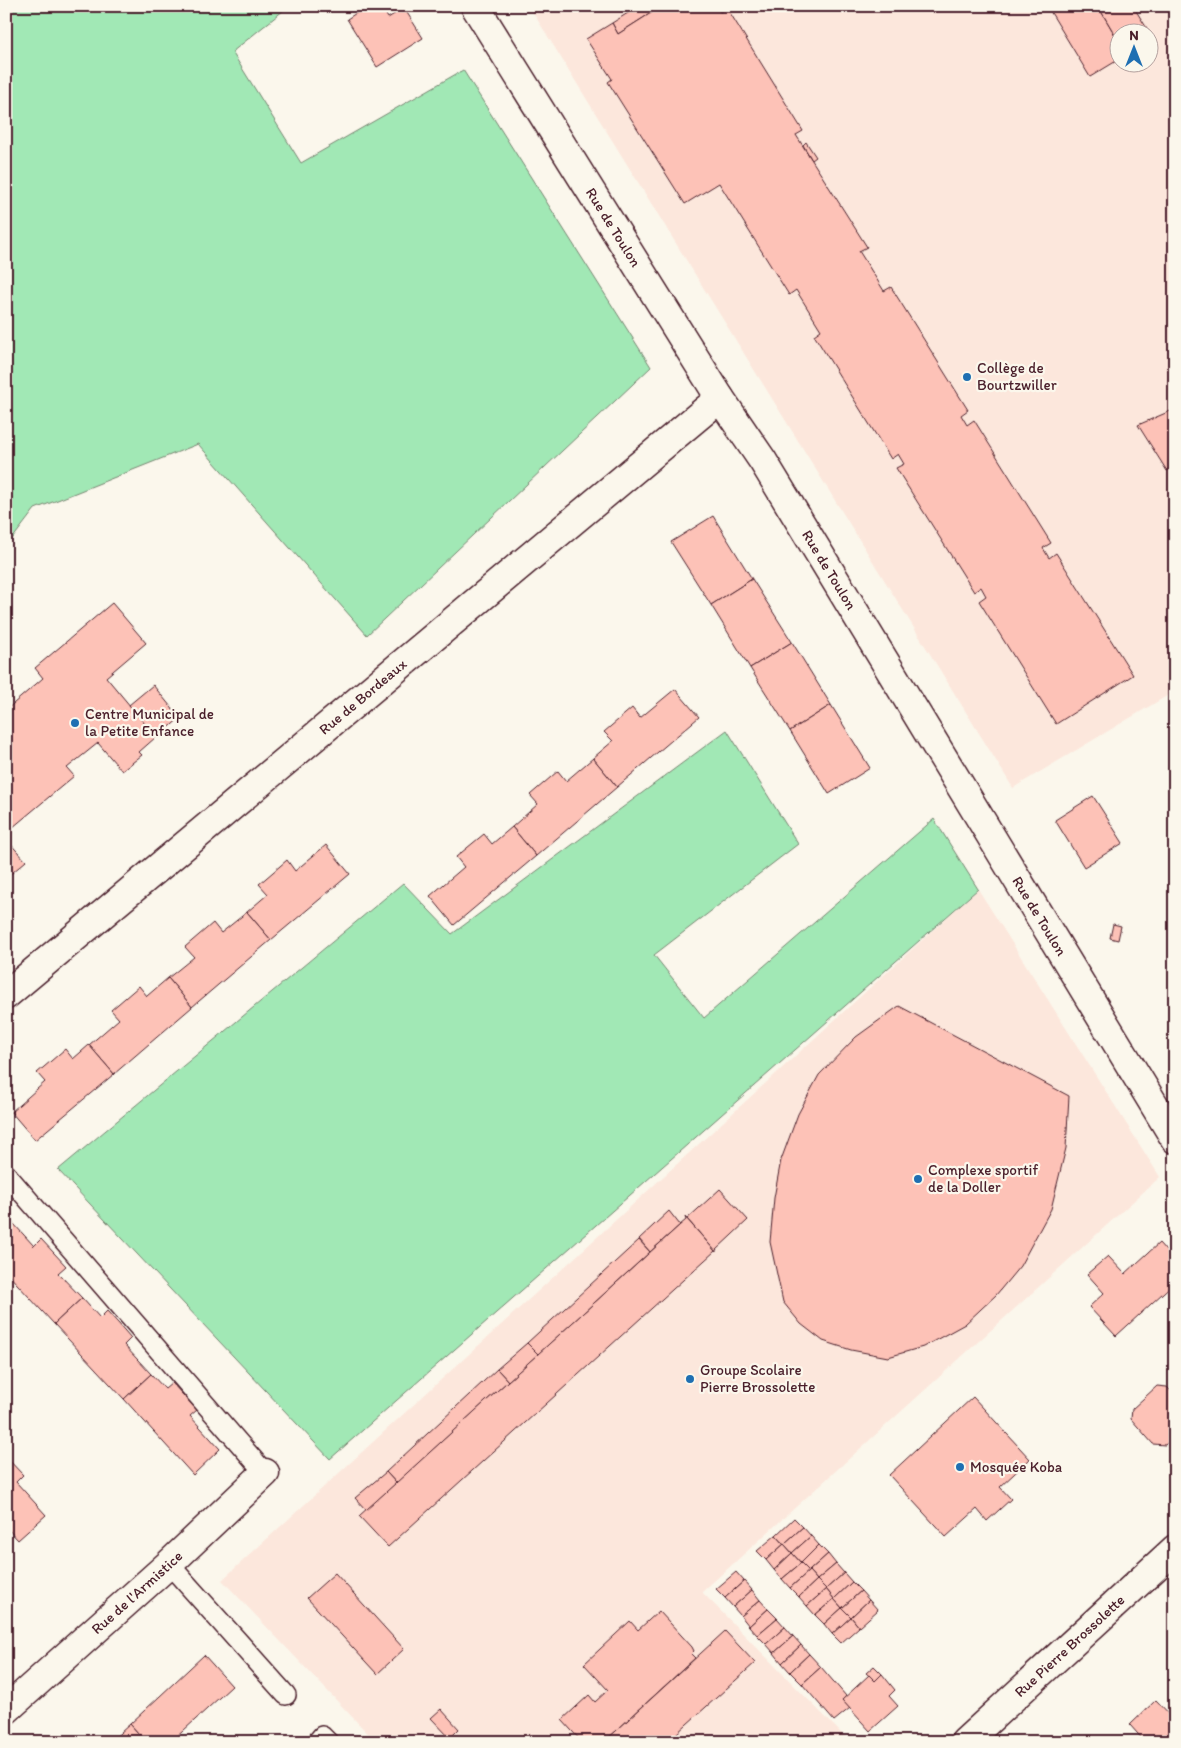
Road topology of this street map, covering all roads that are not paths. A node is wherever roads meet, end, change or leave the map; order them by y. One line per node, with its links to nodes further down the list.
1 (475, 6): 2 (street, Rue de Toulon)
2 (720, 398): 3 (street, Rue de Bordeaux); 4 (street, Rue de Toulon)
3 (6, 995)
4 (1175, 1139)
5 (6, 1174): 6 (lane)
6 (265, 1473): 8 (street, Rue de l'Armistice)
7 (1173, 1556): 13 (street, Rue Pierre Brossolette)
8 (169, 1564): 9 (lane); 10 (street, Rue de l'Armistice)
9 (286, 1695)
10 (6, 1710)
11 (317, 1742): 12 (lane)
12 (328, 1742)
13 (964, 1742)

